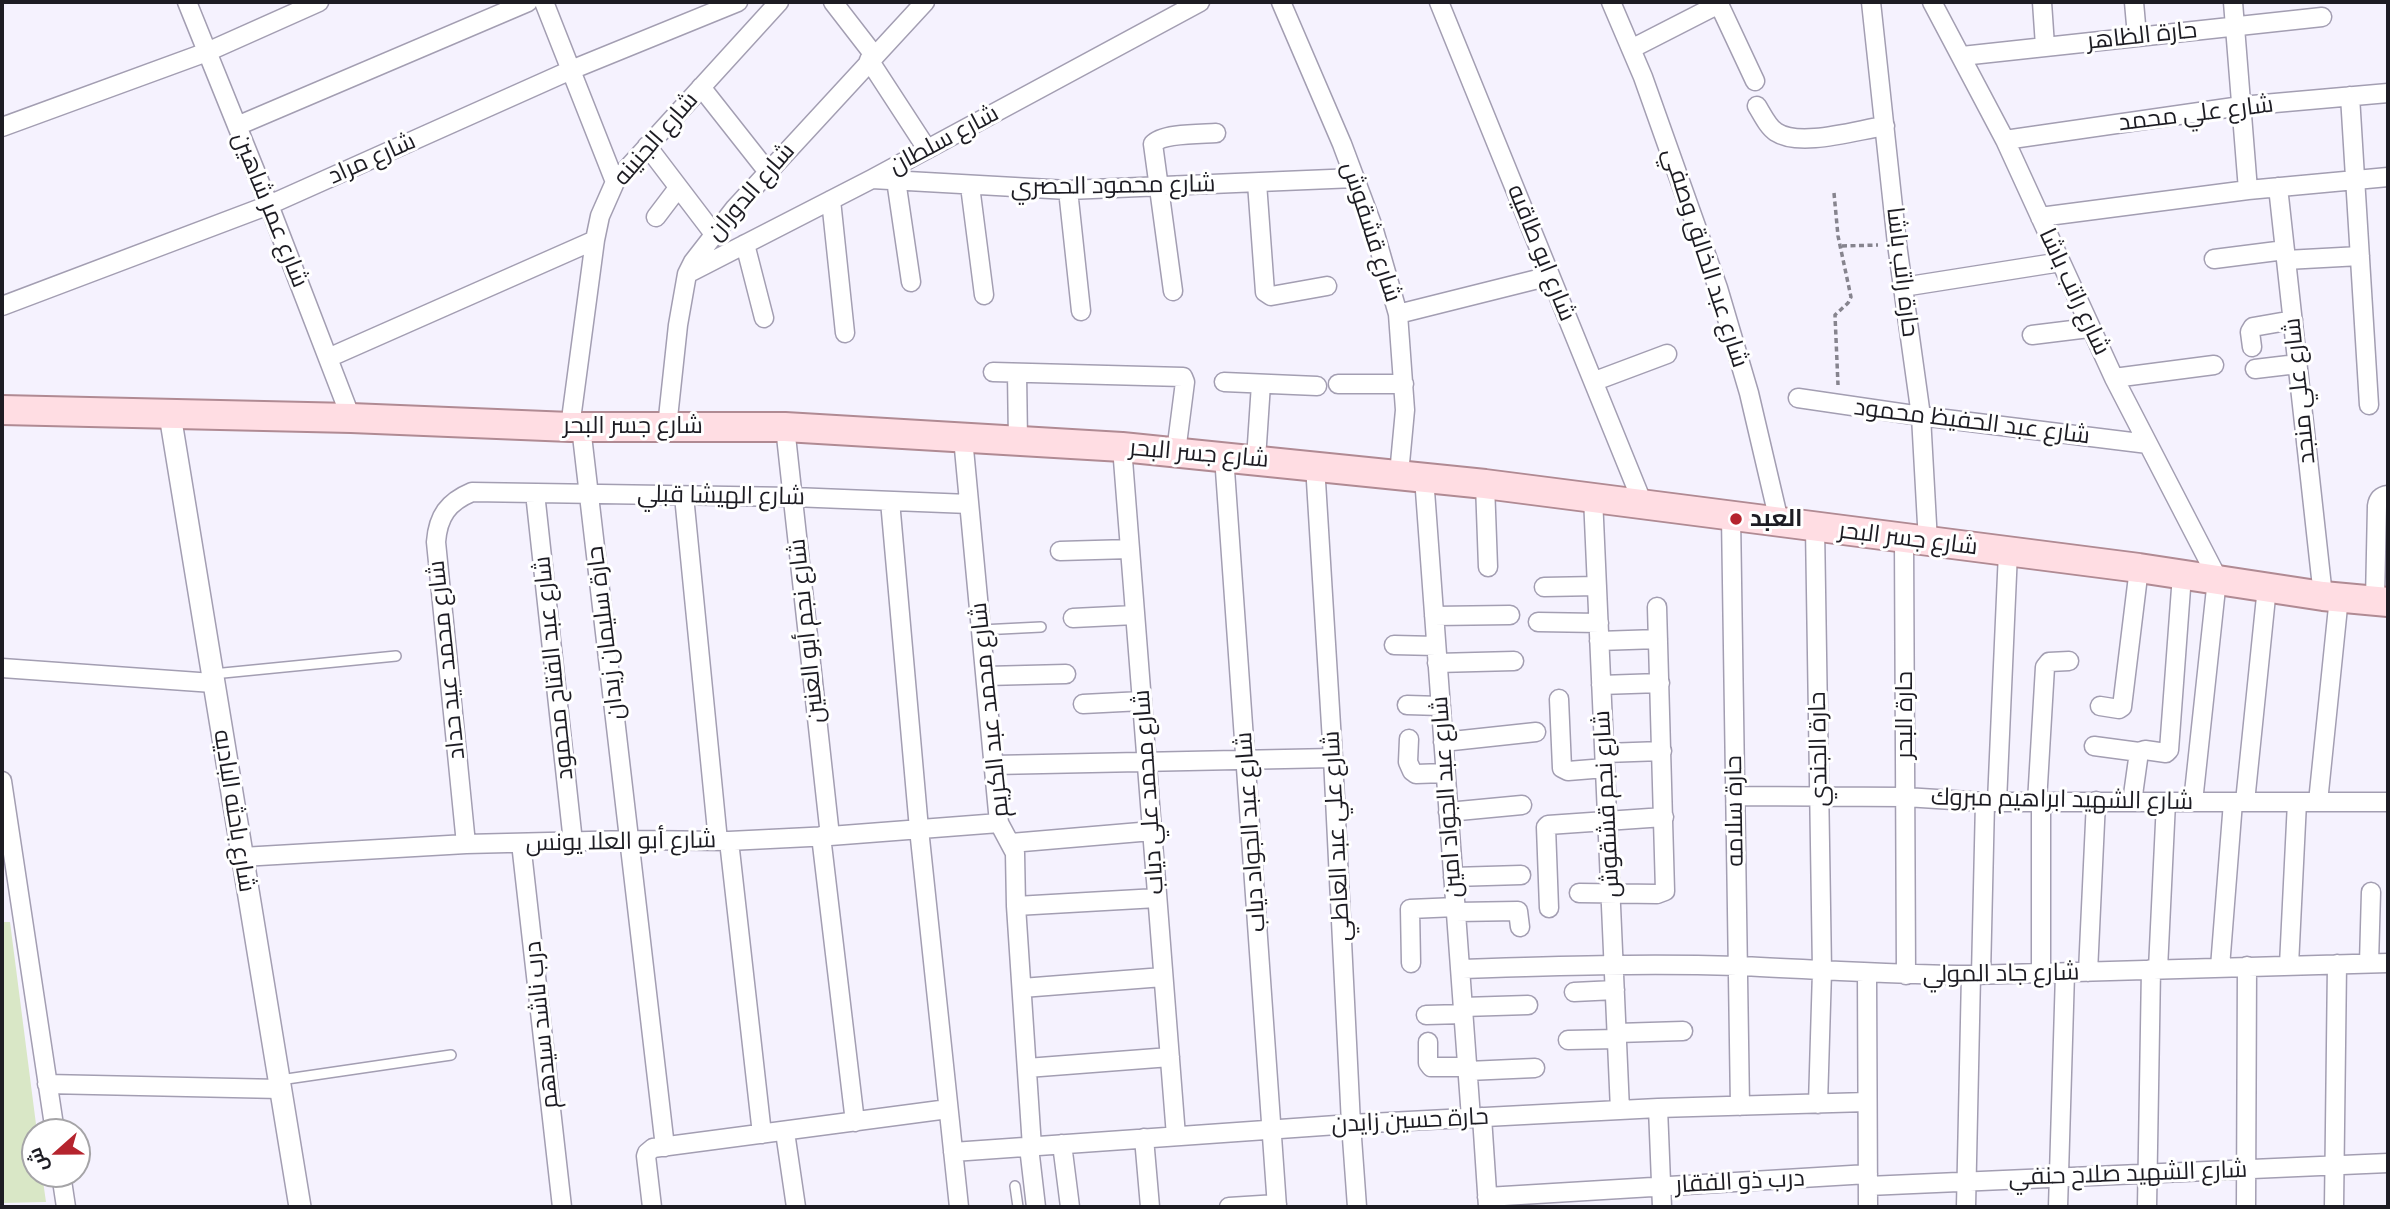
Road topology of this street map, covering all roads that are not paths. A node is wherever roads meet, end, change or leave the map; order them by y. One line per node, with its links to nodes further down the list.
1 (187, 2): 24 (street, شارع عمر شاهين)
2 (319, 2): 24 (street)
3 (528, 2): 34 (street)
4 (544, 2): 27 (street)
5 (738, 2): 27 (street, شارع مراد)
6 (779, 2): 29 (street, شارع الجنينه)
7 (833, 2): 26 (street)
8 (925, 2): 26 (street, شارع الدوران)
9 (1200, 2): 40 (street, شارع سلطان)
10 (1281, 2): 43 (street, شارع قشقوش)
11 (1439, 2): 67 (street, شارع ابو طاقيه)
12 (1611, 2): 23 (street, شارع عبد الخالق وصفي)
13 (1871, 2): 35 (street, حارة راتب باشا)
14 (1932, 2): 25 (street, شارع راتب باشا)
15 (2042, 2): 22 (street)
16 (2134, 2): 21 (street)
17 (2233, 2): 20 (street)
18 (1719, 3): 23 (street); 28 (street)
19 (2322, 17): 20 (street, حارة الظاهر)
20 (2235, 26): 21 (street, حارة الظاهر); 33 (street)
21 (2137, 36): 22 (street, حارة الظاهر)
22 (2045, 46): 25 (street, حارة الظاهر)
23 (1631, 49): 126 (street, شارع عبد الخالق وصفي)
24 (207, 52): 34 (street, شارع عمر شاهين); 36 (street)
25 (1962, 56): 38 (street, شارع راتب باشا)
26 (871, 58): 40 (street); 41 (street, شارع الدوران)
27 (571, 70): 47 (street); 56 (street, شارع مراد)
28 (1755, 81)
29 (701, 87): 39 (street, شارع الجنينه); 41 (street)
30 (2388, 93): 31 (street, شارع علي محمد)
31 (2350, 96): 33 (street, شارع علي محمد); 45 (street)
32 (1757, 106): 35 (street)
33 (2241, 106): 38 (street, شارع علي محمد); 54 (street)
34 (237, 126): 56 (street, شارع عمر شاهين)
35 (1885, 126): 70 (street, حارة راتب باشا)
36 (2, 127)
37 (1216, 133): 52 (street)
38 (2005, 140): 58 (street, شارع راتب باشا)
39 (648, 146): 47 (street, شارع الجنينه); 51 (street)
40 (927, 149): 44 (street, شارع سلطان)
41 (768, 172): 59 (street, شارع الدوران)
42 (2388, 177): 45 (street)
43 (1355, 178): 48 (street, شارع محمود الحصري); 75 (street, شارع قشقوش)
44 (872, 179): 46 (street, شارع محمود الحصري); 55 (street, شارع سلطان)
45 (2356, 179): 50 (street); 63 (street)
46 (896, 180): 49 (street, شارع محمود الحصري); 68 (street)
47 (615, 183): 60 (street, شارع الجنينه)
48 (1257, 183): 52 (street, شارع محمود الحصري); 69 (street)
49 (970, 186): 53 (street, شارع محمود الحصري); 72 (street)
50 (2278, 187): 54 (street); 62 (street, شارع علي منجد)
51 (678, 188): 57 (street); 59 (street)
52 (1159, 188): 53 (street, شارع محمود الحصري); 71 (street)
53 (1068, 190): 74 (street)
54 (2248, 190): 58 (street)
55 (831, 200): 61 (street, شارع سلطان); 79 (street)
56 (269, 205): 73 (street, شارع مراد); 83 (street, شارع عمر شاهين)
57 (656, 217)
58 (2040, 217): 65 (street, شارع راتب باشا)
59 (714, 234): 66 (street, شارع الدوران)
60 (595, 240): 83 (street); 102 (street, شارع الجنينه)
61 (746, 244): 66 (street, شارع سلطان); 76 (street)
62 (2286, 255): 63 (street); 64 (street); 77 (street, شارع علي منجد)
63 (2360, 256): 97 (street)
64 (2214, 259)
65 (2061, 262): 70 (street); 78 (street, شارع راتب باشا)
66 (687, 274): 103 (street, شارع الدوران)
67 (1550, 276): 75 (street); 90 (street, شارع ابو طاقيه)
68 (911, 282)
69 (1327, 286)
70 (1903, 287): 100 (street, حارة راتب باشا)
71 (1173, 291)
72 (984, 295)
73 (2, 306)
74 (1081, 311)
75 (1398, 314): 94 (street, شارع قشقوش)
76 (764, 318)
77 (2292, 320): 81 (street); 84 (street, شارع علي منجد)
78 (2090, 328): 80 (street); 89 (street, شارع راتب باشا)
79 (845, 333)
80 (2032, 335)
81 (2252, 347)
82 (1667, 354): 90 (street)
83 (328, 358): 101 (street, شارع عمر شاهين)
84 (2297, 364): 86 (street); 139 (street, شارع علي منجد)
85 (2214, 365): 89 (street)
86 (2255, 369)
87 (993, 372): 88 (street)
88 (1017, 373): 106 (street); 109 (street)
89 (2114, 378): 107 (street, شارع راتب باشا)
90 (1594, 381): 124 (street, شارع ابو طاقيه)
91 (1224, 382): 92 (street)
92 (1261, 384): 95 (street); 111 (street)
93 (1338, 384): 94 (street)
94 (1404, 384): 113 (street, شارع قشقوش)
95 (1317, 386)
96 (1798, 398): 100 (street, شارع عبد الحفيظ محمود)
97 (2369, 405)
98 (2, 410): 99 (main road, شارع جسر البحر)
99 (170, 415): 101 (main road, شارع جسر البحر); 160 (street, شارع باحثه الباديه)
100 (1921, 416): 107 (street, شارع عبد الحفيظ محمود); 128 (street, حارة راتب باشا)
101 (351, 418): 102 (main road, شارع جسر البحر)
102 (575, 427): 103 (main road, شارع جسر البحر); 117 (street, حارة سليمان زيدان)
103 (667, 427): 104 (main road, شارع جسر البحر)
104 (785, 427): 105 (main road, شارع جسر البحر); 120 (street, شارع نجم أبو العنين)
105 (963, 438): 106 (main road, شارع جسر البحر); 123 (street, شارع محمد عبد الكريم)
106 (1018, 441): 108 (main road, شارع جسر البحر)
107 (2148, 444): 135 (street, شارع راتب باشا)
108 (1122, 447): 109 (main road, شارع جسر البحر); 129 (street, شارع محمد علي دياب)
109 (1176, 452): 110 (main road, شارع جسر البحر)
110 (1224, 456): 111 (main road, شارع جسر البحر); 176 (street, شارع عبد الجواد دياب)
111 (1256, 459): 112 (main road, شارع جسر البحر)
112 (1315, 465): 113 (main road, شارع جسر البحر); 175 (street, شارع علي عبد العاطي)
113 (1411, 476): 114 (main road, شارع جسر البحر); 144 (street, شارع عبد الجواد امين)
114 (1485, 484): 121 (main road, شارع جسر البحر); 132 (street)
115 (472, 492): 116 (street, شارع الهيشا قبلي); 208 (street, شارع محمد عيد حداد)
116 (535, 493): 117 (street, شارع الهيشا قبلي); 205 (street, شارع عبد الفتاح محمود)
117 (590, 494): 119 (street, شارع الهيشا قبلي); 203 (street, حارة سليمان زيدان)
118 (2388, 495): 140 (street)
119 (684, 496): 120 (street, شارع الهيشا قبلي); 204 (street)
120 (793, 497): 122 (street, شارع الهيشا قبلي); 202 (street, شارع نجم أبو العنين)
121 (1593, 497): 124 (main road, شارع جسر البحر); 136 (street, شارع نجم قشقوش)
122 (890, 500): 123 (street, شارع الهيشا قبلي); 200 (street)
123 (969, 504): 149 (street, شارع محمد عبد الكريم)
124 (1643, 504): 125 (main road, شارع جسر البحر)
125 (1731, 516): 126 (main road, شارع جسر البحر); 182 (street, حارة سلامه)
126 (1779, 521): 127 (main road, شارع جسر البحر)
127 (1815, 527): 128 (main road, شارع جسر البحر); 183 (street, حارة الجندي)
128 (1916, 540): 131 (main road, شارع جسر البحر); 184 (street, حارة البحر)
129 (1130, 549): 130 (street); 142 (street, شارع محمد علي دياب)
130 (1060, 551)
131 (2008, 552): 133 (main road, شارع جسر البحر); 185 (street)
132 (1488, 567)
133 (2139, 568): 134 (main road, شارع جسر البحر); 168 (street)
134 (2182, 575): 135 (main road, شارع جسر البحر); 174 (street)
135 (2218, 580): 138 (main road, شارع جسر البحر); 190 (street)
136 (1597, 586): 137 (street); 147 (street, شارع نجم قشقوش)
137 (1544, 587)
138 (2267, 587): 139 (main road, شارع جسر البحر); 191 (street)
139 (2331, 596): 140 (main road, شارع جسر البحر); 193 (street, شارع علي منجد)
140 (2381, 601)
141 (1657, 607): 150 (street)
142 (1135, 615): 145 (street); 164 (street, شارع محمد علي دياب)
143 (1510, 615): 144 (street)
144 (1434, 616): 153 (street, شارع عبد الجواد امين)
145 (1073, 618)
146 (1538, 622): 147 (street)
147 (1599, 623): 151 (street, شارع نجم قشقوش)
148 (1041, 627): 149 (lane)
149 (981, 630): 159 (street, شارع محمد عبد الكريم)
150 (1658, 639): 151 (street); 161 (street)
151 (1600, 641): 162 (street, شارع نجم قشقوش)
152 (1394, 645): 153 (street)
153 (1437, 655): 155 (street); 167 (street, شارع عبد الجواد امين)
154 (396, 656): 160 (lane)
155 (1514, 661)
156 (2069, 662): 186 (street)
157 (2, 668): 160 (street)
158 (1066, 674): 159 (street)
159 (986, 676): 179 (street, شارع محمد عبد الكريم)
160 (213, 679): 209 (street, شارع باحثه الباديه)
161 (1660, 683): 162 (street); 173 (street)
162 (1601, 685): 177 (street, شارع نجم قشقوش)
163 (1559, 699): 177 (street)
164 (1142, 701): 165 (street); 178 (street, شارع محمد علي دياب)
165 (1083, 704)
166 (1407, 705): 167 (street)
167 (1441, 706): 171 (street, شارع عبد الجواد امين)
168 (2100, 706)
169 (1536, 732): 171 (street)
170 (1409, 739): 180 (street)
171 (1443, 742): 180 (street, شارع عبد الجواد امين)
172 (2094, 746): 174 (street)
173 (1662, 751): 177 (street); 197 (street)
174 (2139, 752): 188 (street)
175 (1333, 758): 176 (street); 266 (street, شارع علي عبد العاطي)
176 (1245, 760): 178 (street); 267 (street, شارع عبد الجواد دياب)
177 (1605, 760): 198 (street, شارع نجم قشقوش)
178 (1146, 762): 179 (street); 201 (street, شارع محمد علي دياب)
179 (994, 765): 199 (street, شارع محمد عبد الكريم)
180 (1446, 773): 196 (street, شارع عبد الجواد امين)
181 (2, 781): 213 (street)
182 (1735, 796): 183 (street, شارع الشهيد ابراهيم مبروك); 227 (street, حارة سلامه)
183 (1819, 797): 184 (street, شارع الشهيد ابراهيم مبروك); 232 (street, حارة الجندي)
184 (1906, 797): 185 (street, شارع الشهيد ابراهيم مبروك); 237 (street, حارة البحر)
185 (1991, 802): 186 (street, شارع الشهيد ابراهيم مبروك); 238 (street)
186 (2039, 802): 187 (street, شارع الشهيد ابراهيم مبروك); 236 (street)
187 (2096, 802): 188 (street, شارع الشهيد ابراهيم مبروك); 233 (street)
188 (2132, 802): 189 (street, شارع الشهيد ابراهيم مبروك)
189 (2166, 802): 190 (street, شارع الشهيد ابراهيم مبروك); 231 (street)
190 (2193, 802): 191 (street, شارع الشهيد ابراهيم مبروك)
191 (2239, 802): 192 (street, شارع الشهيد ابراهيم مبروك); 229 (street)
192 (2297, 802): 193 (street, شارع الشهيد ابراهيم مبروك); 226 (street)
193 (2318, 802): 194 (street, شارع الشهيد ابراهيم مبروك)
194 (2388, 802)
195 (1522, 806): 196 (street)
196 (1448, 812): 211 (street, شارع عبد الجواد امين)
197 (1664, 817): 198 (street); 215 (street)
198 (1608, 820): 215 (street, شارع نجم قشقوش); 218 (street)
199 (999, 823): 200 (street, شارع أبو العلا يونس); 207 (street, شارع محمد عبد الكريم)
200 (919, 829): 202 (street, شارع أبو العلا يونس); 261 (street)
201 (1152, 831): 207 (street); 216 (street, شارع محمد علي دياب)
202 (825, 836): 204 (street, شارع أبو العلا يونس); 265 (street, شارع نجم أبو العنين)
203 (631, 840): 204 (street, شارع أبو العلا يونس); 205 (street, شارع أبو العلا يونس); 273 (street, حارة سليمان زيدان)
204 (724, 841): 269 (street)
205 (573, 842): 206 (street, شارع أبو العلا يونس)
206 (521, 843): 208 (street, شارع أبو العلا يونس); 290 (street, درب ناشد سيدهم)
207 (1011, 843): 217 (street, شارع محمد عبد الكريم)
208 (466, 844): 209 (street, شارع أبو العلا يونس)
209 (242, 857): 256 (street, شارع باحثه الباديه)
210 (1521, 874): 211 (street)
211 (1453, 877): 219 (street, شارع عبد الجواد امين)
212 (2371, 892): 223 (street)
213 (10, 893): 255 (street)
214 (1579, 893): 215 (street)
215 (1611, 893): 222 (street, شارع نجم قشقوش)
216 (1157, 898): 217 (street); 239 (street, شارع محمد علي دياب)
217 (1016, 906): 240 (street, شارع محمد عبد الكريم)
218 (1549, 908)
219 (1456, 910): 220 (street); 221 (street); 230 (street, شارع عبد الجواد امين)
220 (1520, 927)
221 (1411, 963)
222 (1614, 963): 227 (street, شارع جاد المولي); 230 (street, شارع جاد المولي); 241 (street, شارع نجم قشقوش)
223 (2369, 963): 224 (street, شارع جاد المولي); 225 (street, شارع جاد المولي)
224 (2388, 963)
225 (2337, 964): 226 (street, شارع جاد المولي); 277 (street)
226 (2289, 965): 228 (street, شارع جاد المولي)
227 (1738, 966): 232 (street, شارع جاد المولي); 259 (street, حارة سلامه)
228 (2247, 966): 229 (street, شارع جاد المولي); 278 (street)
229 (2220, 967): 231 (street, شارع جاد المولي)
230 (1460, 969): 244 (street, شارع عبد الجواد امين)
231 (2154, 969): 233 (street, شارع جاد المولي); 279 (street)
232 (1822, 971): 235 (street, شارع جاد المولي); 258 (street, حارة الجندي)
233 (2088, 972): 234 (street, شارع جاد المولي)
234 (2065, 973): 236 (street, شارع جاد المولي); 280 (street)
235 (1867, 974): 237 (street, شارع جاد المولي); 257 (street)
236 (2041, 974): 238 (street, شارع جاد المولي)
237 (1906, 975): 238 (street, شارع جاد المولي)
238 (1976, 975): 282 (street)
239 (1163, 977): 240 (street); 251 (street, شارع محمد علي دياب)
240 (1022, 988): 252 (street, شارع محمد عبد الكريم)
241 (1615, 990): 242 (street); 247 (street, شارع نجم قشقوش)
242 (1574, 992)
243 (1528, 1005): 244 (street)
244 (1463, 1011): 245 (street); 254 (street, شارع عبد الجواد امين)
245 (1426, 1015)
246 (1683, 1031): 247 (street)
247 (1617, 1036): 248 (street); 262 (street, شارع نجم قشقوش)
248 (1568, 1040)
249 (1428, 1042): 254 (street)
250 (451, 1055): 256 (lane)
251 (1170, 1057): 252 (street); 270 (street, شارع محمد علي دياب)
252 (1027, 1068): 274 (street, شارع محمد عبد الكريم)
253 (1535, 1068): 254 (street)
254 (1468, 1069): 264 (street, شارع عبد الجواد امين)
255 (47, 1084): 256 (street); 263 (street)
256 (279, 1084): 289 (street, شارع باحثه الباديه)
257 (1867, 1102): 258 (street, حارة حسين زايدن); 281 (street)
258 (1818, 1104): 259 (street, حارة حسين زايدن)
259 (1740, 1106): 260 (street, حارة حسين زايدن)
260 (1658, 1108): 262 (street, حارة حسين زايدن); 284 (street)
261 (948, 1109): 265 (street); 275 (street)
262 (1620, 1110): 264 (street, حارة حسين زايدن)
263 (53, 1118)
264 (1477, 1118): 266 (street, حارة حسين زايدن); 286 (street, شارع عبد الجواد امين)
265 (855, 1122): 268 (street)
266 (1351, 1124): 267 (street, حارة حسين زايدن); 299 (street, شارع علي عبد العاطي)
267 (1272, 1130): 270 (street, حارة حسين زايدن); 287 (street, شارع عبد الجواد دياب)
268 (785, 1132): 269 (street); 292 (street)
269 (762, 1135): 273 (street)
270 (1176, 1136): 271 (street, حارة حسين زايدن)
271 (1144, 1138): 272 (street, حارة حسين زايدن); 297 (street)
272 (1062, 1144): 274 (street, حارة حسين زايدن); 296 (street)
273 (666, 1147): 291 (street)
274 (1031, 1147): 275 (street, حارة حسين زايدن); 295 (street, شارع محمد عبد الكريم)
275 (953, 1152): 293 (street)
276 (2388, 1163): 277 (street, شارع الشهيد صلاح حنفي)
277 (2335, 1165): 278 (street, شارع الشهيد صلاح حنفي); 306 (street)
278 (2246, 1169): 279 (street, شارع الشهيد صلاح حنفي); 305 (street)
279 (2148, 1173): 280 (street, شارع الشهيد صلاح حنفي); 304 (street)
280 (2059, 1177): 282 (street, شارع الشهيد صلاح حنفي); 303 (street)
281 (1868, 1180): 282 (street, شارع الشهيد صلاح حنفي); 284 (street, درب ذو الفقار); 301 (street)
282 (1967, 1181): 302 (street)
283 (1015, 1186): 294 (lane)
284 (1661, 1187): 286 (street, درب ذو الفقار); 300 (street)
285 (63, 1188): 288 (street)
286 (1487, 1202)
287 (1277, 1206): 298 (street)
288 (66, 1207)
289 (300, 1207)
290 (562, 1207)
291 (652, 1207)
292 (796, 1207)
293 (959, 1207)
294 (1018, 1207)
295 (1036, 1207)
296 (1070, 1207)
297 (1150, 1207)
298 (1229, 1207)
299 (1357, 1207)
300 (1662, 1207)
301 (1868, 1207)
302 (1966, 1207)
303 (2058, 1207)
304 (2147, 1207)
305 (2246, 1207)
306 (2334, 1207)

